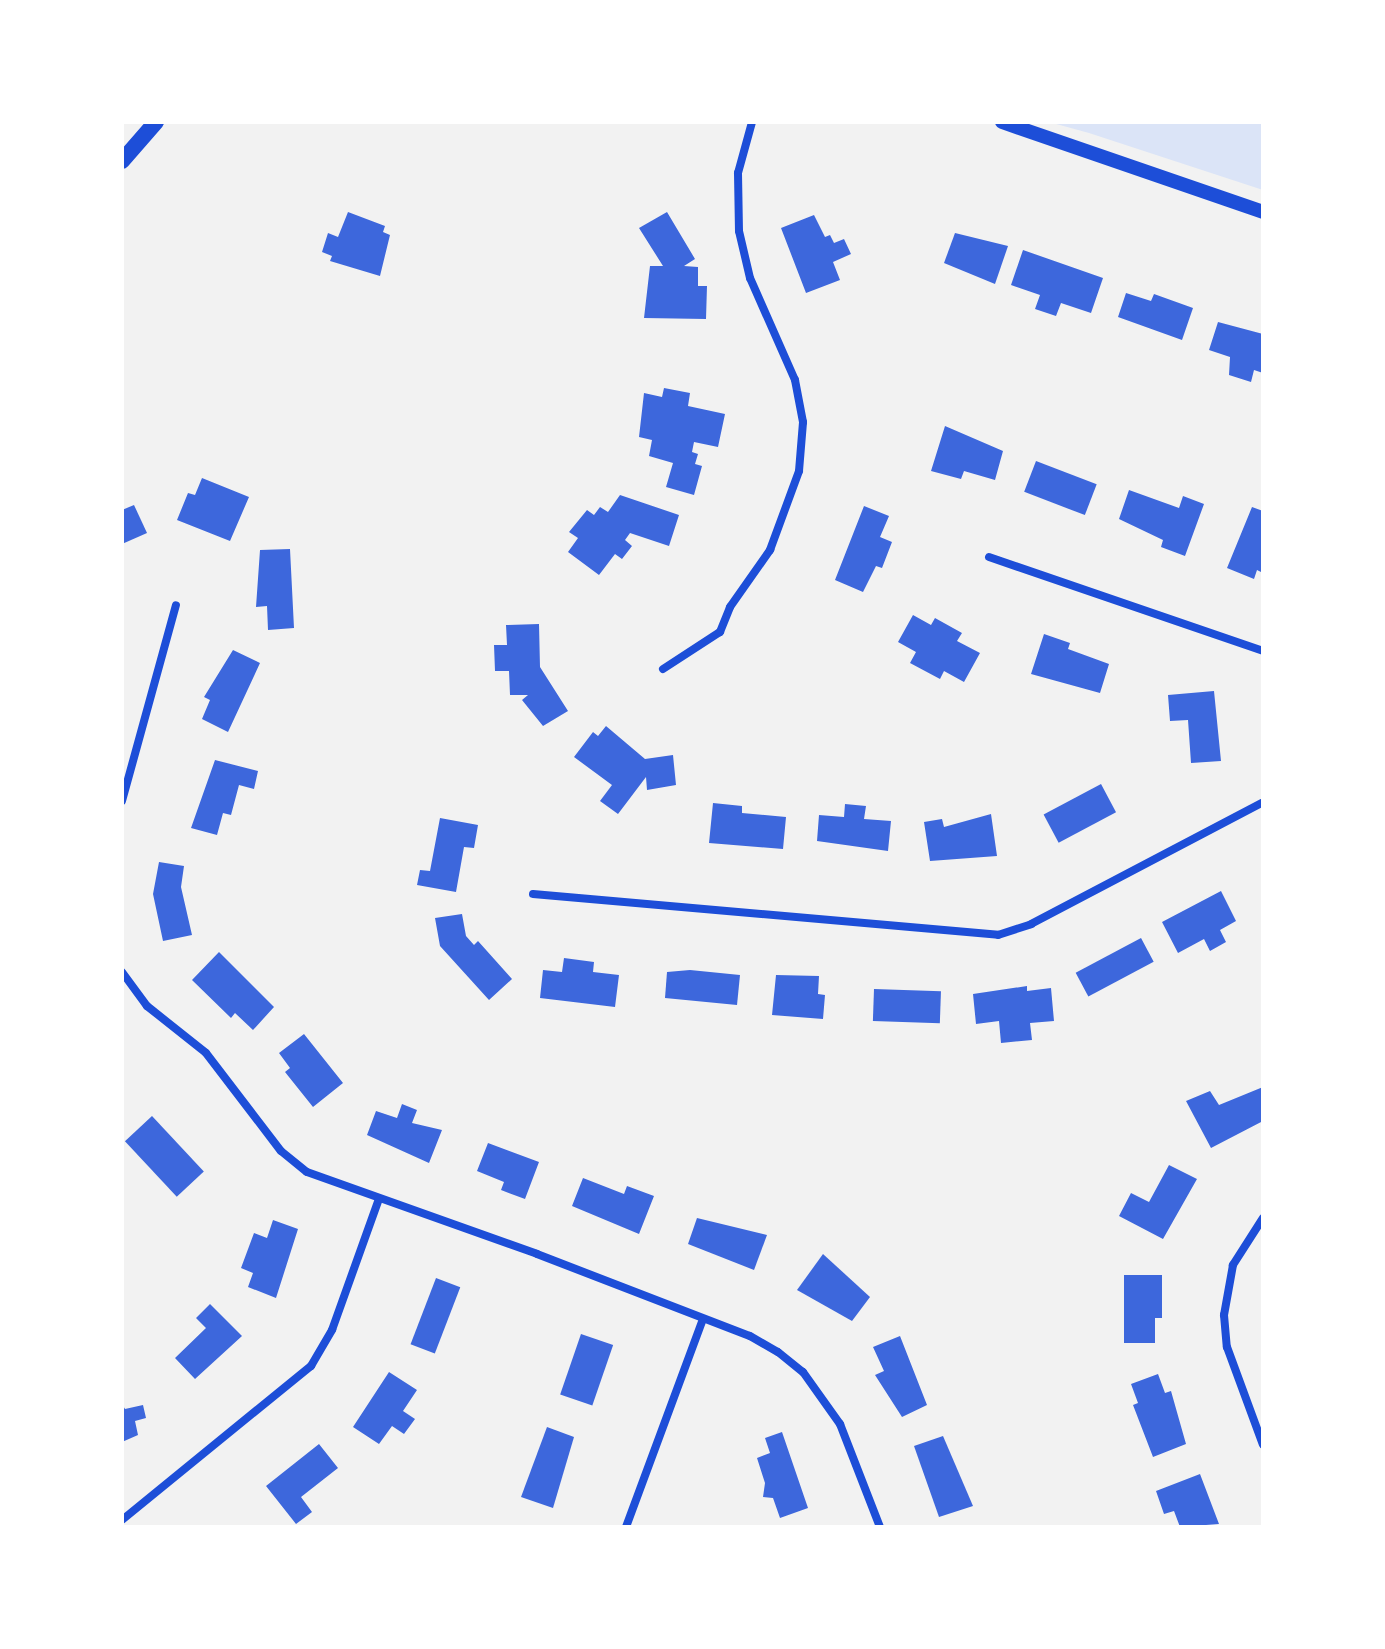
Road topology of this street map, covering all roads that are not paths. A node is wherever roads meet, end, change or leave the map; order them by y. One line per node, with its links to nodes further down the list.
1 (156, 122): 4 (main road)
2 (752, 122): 9 (street)
3 (1002, 122): 5 (street)
4 (122, 161)
5 (1263, 212)
6 (989, 557): 8 (street)
7 (176, 605): 10 (street)
8 (1263, 651)
9 (663, 669)
10 (126, 772): 11 (street)
11 (122, 801)
12 (1263, 802): 13 (street)
13 (533, 894)
14 (122, 972): 15 (street)
15 (379, 1199): 17 (street); 19 (street)
16 (1263, 1218): 18 (street)
17 (703, 1319): 20 (street); 21 (street)
18 (1263, 1445)
19 (122, 1520)
20 (626, 1527)
21 (880, 1527)

